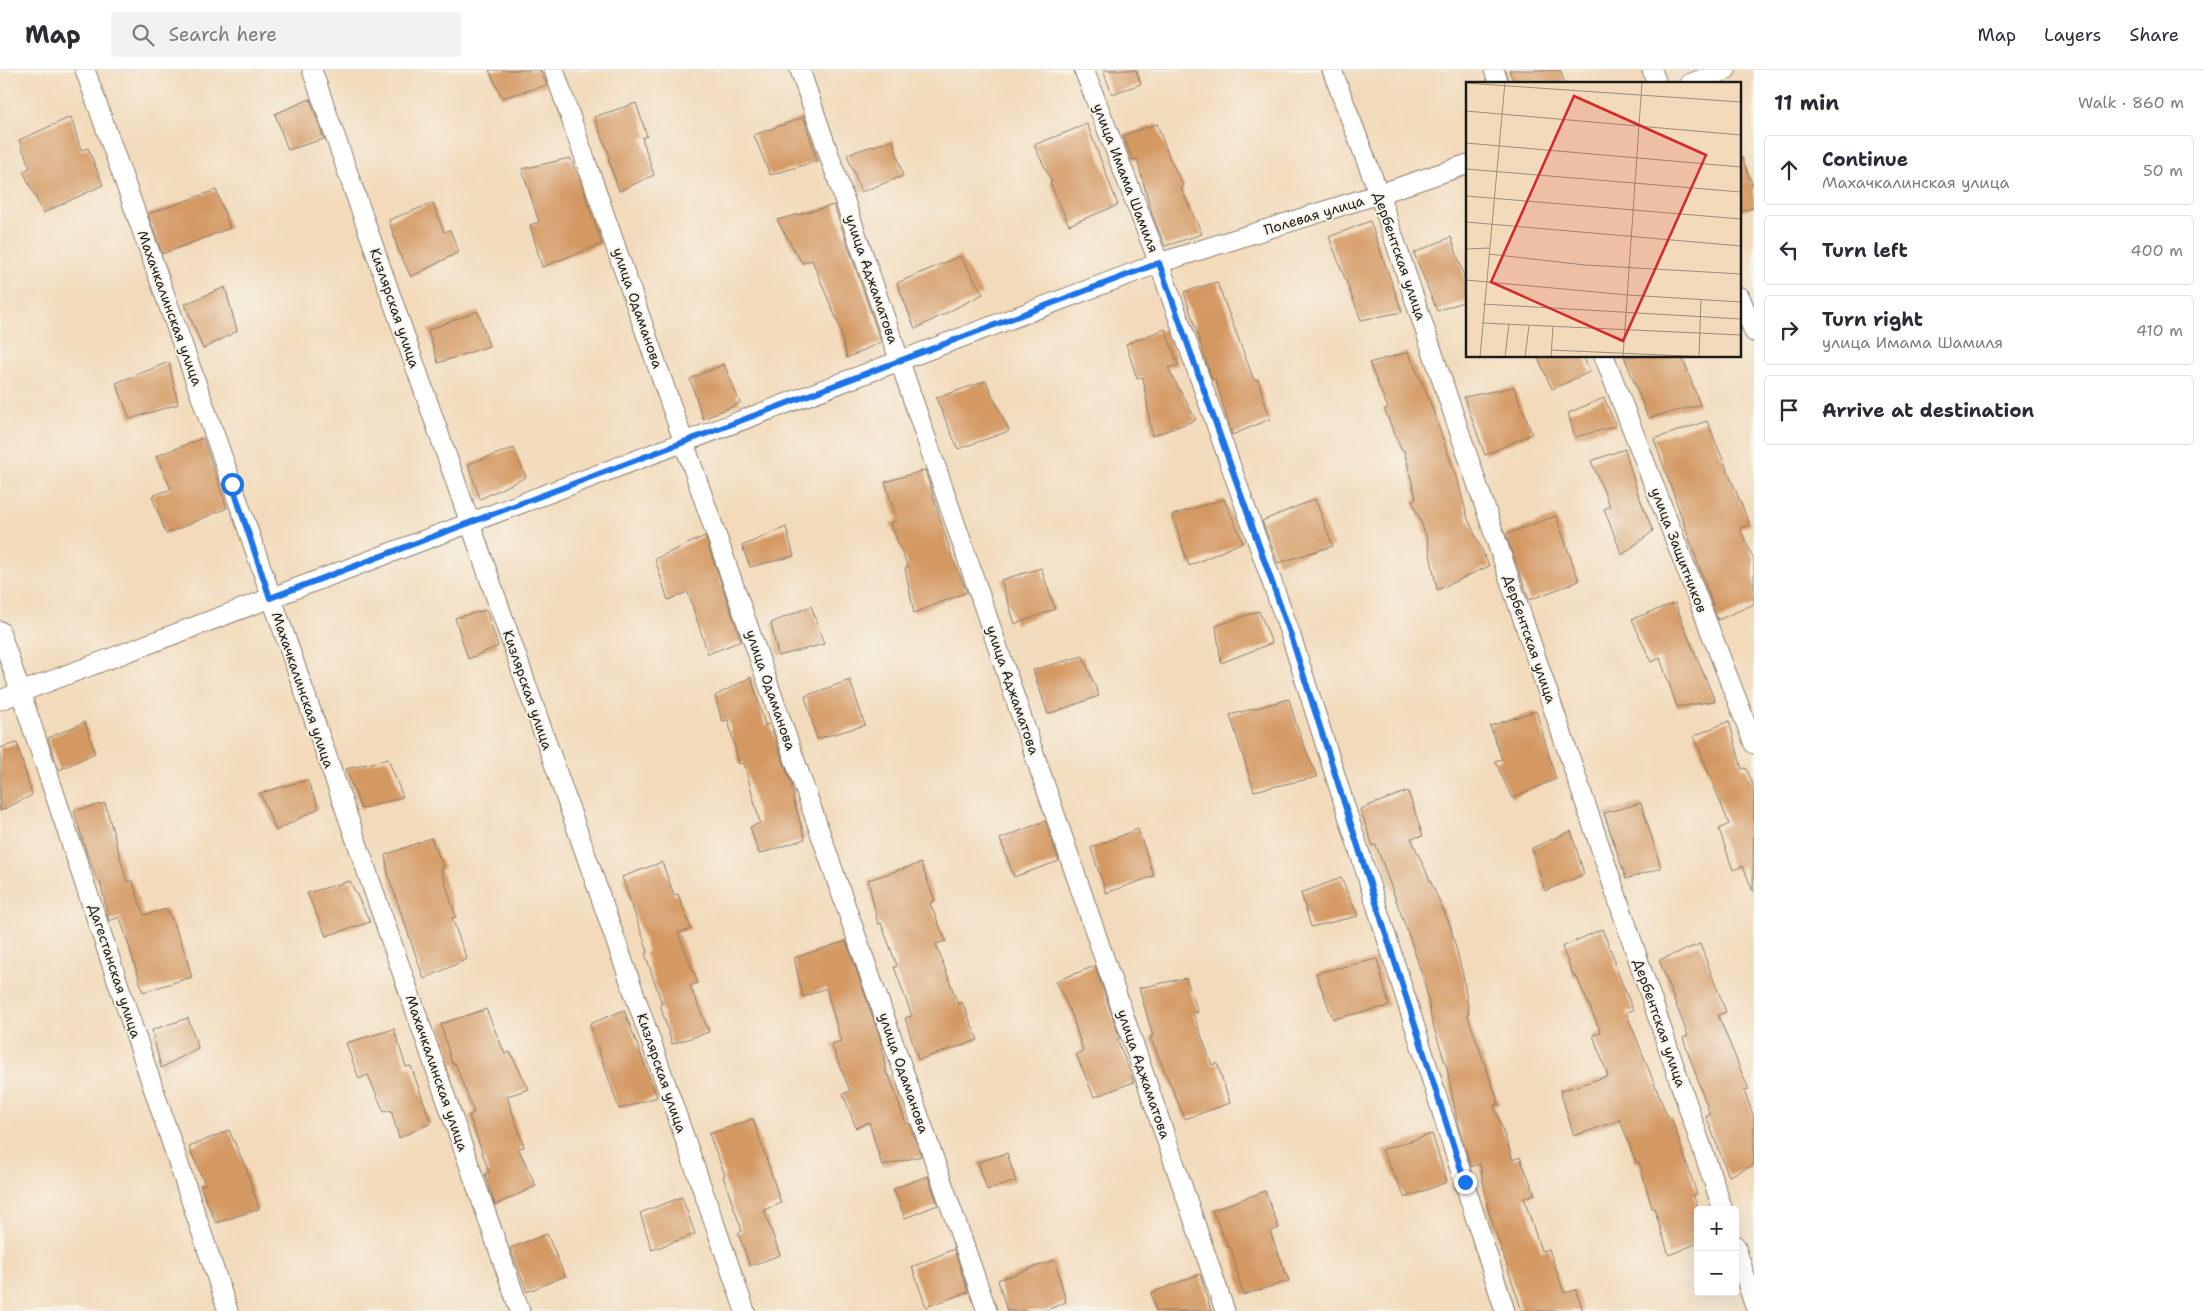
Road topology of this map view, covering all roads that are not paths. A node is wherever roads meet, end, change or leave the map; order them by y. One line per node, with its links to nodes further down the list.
1 (85, 70): 22 (street, Махачкалинская улица)
2 (312, 70): 21 (street, Кизлярская улица)
3 (554, 70): 20 (street, улица Одаманова)
4 (800, 70): 19 (street, улица Аджаматова)
5 (1084, 70): 15 (street, улица Имама Шамиля)
6 (1332, 70): 14 (street, Дербентская улица)
7 (1494, 70): 10 (street)
8 (1652, 70): 11 (street)
9 (1726, 70): 12 (street)
10 (1498, 82)
11 (1656, 82)
12 (1694, 82)
13 (1466, 165): 14 (street, Полевая улица)
14 (1379, 194): 15 (street, Полевая улица); 27 (street, Дербентская улица)
15 (1159, 263): 19 (street, Полевая улица); 35 (street, улица Имама Шамиля)
16 (1742, 301): 17 (street)
17 (1754, 332)
18 (1605, 358): 26 (street, улица Защитников)
19 (900, 360): 20 (street, Полевая улица); 34 (street, улица Аджаматова)
20 (685, 441): 21 (street, Полевая улица); 33 (street, улица Одаманова)
21 (470, 522): 22 (street, Полевая улица); 32 (street, Кизлярская улица)
22 (270, 598): 24 (street, Полевая улица); 31 (street, Махачкалинская улица)
23 (0, 631): 24 (street, Дагестанская улица)
24 (22, 692): 25 (street, Полевая улица); 30 (street, Дагестанская улица)
25 (0, 700)
26 (1754, 744)
27 (1722, 1206)
28 (1737, 1251): 29 (street)
29 (1754, 1304)
30 (228, 1311)
31 (520, 1311)
32 (745, 1311)
33 (987, 1311)
34 (1225, 1311)
35 (1505, 1311)

